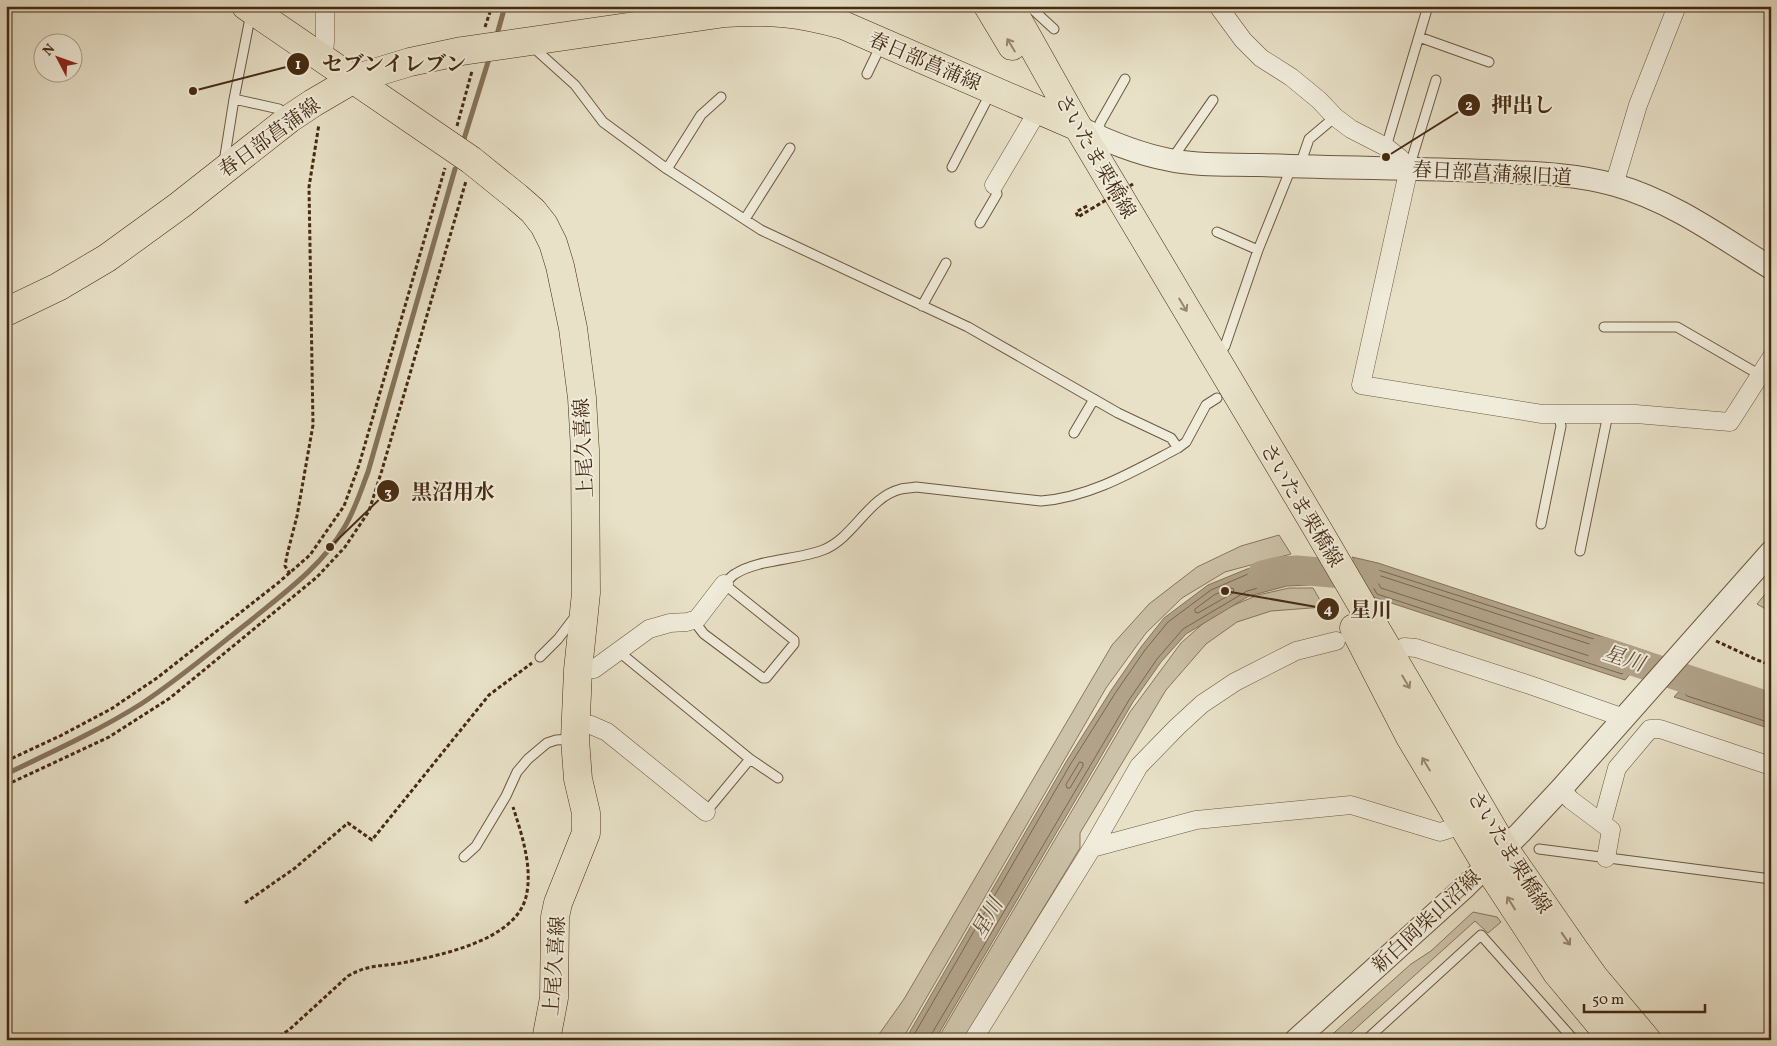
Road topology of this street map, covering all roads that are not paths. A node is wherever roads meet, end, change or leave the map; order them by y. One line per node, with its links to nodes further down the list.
1 (325, 6): 14 (street)
2 (988, 6): 26 (main road, さいたま栗橋線, one-way to 2)
3 (1010, 6): 26 (main road, さいたま栗橋線)
4 (1029, 6): 10 (lane)
5 (1218, 6): 24 (street)
6 (1428, 6): 11 (lane)
7 (1677, 6): 36 (street)
8 (248, 8): 14 (main road, 上尾久喜線); 22 (lane)
9 (813, 11): 12 (main road, 春日部菖蒲線); 13 (main road, 春日部菖蒲線)
10 (1054, 29)
11 (1419, 37): 15 (lane); 27 (lane)
12 (533, 42): 17 (main road, 春日部菖蒲線); 32 (lane)
13 (882, 42): 16 (lane); 20 (main road, 春日部菖蒲線)
14 (324, 59): 17 (main road, 上尾久喜線)
15 (1489, 62)
16 (867, 74)
17 (354, 79): 25 (main road, 春日部菖蒲線); 60 (main road, 上尾久喜線)
18 (1126, 79): 26 (lane)
19 (1436, 80): 33 (lane)
20 (993, 90): 26 (main road, 春日部菖蒲線); 31 (lane)
21 (721, 97): 32 (lane)
22 (234, 99): 25 (lane); 34 (lane)
23 (1213, 100): 29 (lane)
24 (1336, 117): 27 (street); 30 (lane)
25 (289, 119): 34 (main road, 春日部菖蒲線)
26 (1066, 122): 29 (street, 春日部菖蒲線旧道); 35 (street); 47 (main road, さいたま栗橋線, one-way to 47); 49 (main road, さいたま栗橋線)
27 (1386, 147): 33 (street)
28 (790, 148): 37 (lane)
29 (1171, 160): 30 (street, 春日部菖蒲線旧道)
30 (1296, 166): 33 (street, 春日部菖蒲線旧道); 40 (lane)
31 (952, 167)
32 (668, 168): 37 (lane)
33 (1408, 168): 36 (street, 春日部菖蒲線旧道); 51 (street)
34 (223, 170): 44 (main road, 春日部菖蒲線)
35 (994, 185): 38 (lane)
36 (1614, 185): 42 (street, 春日部菖蒲線旧道)
37 (744, 219): 43 (lane)
38 (980, 223)
39 (1217, 232): 40 (lane)
40 (1258, 250): 47 (lane)
41 (946, 263): 43 (lane)
42 (1771, 268)
43 (922, 306): 50 (lane)
44 (6, 312)
45 (1604, 327): 48 (lane)
46 (1771, 358): 48 (street)
47 (1215, 360): 56 (main road, さいたま栗橋線)
48 (1760, 375): 52 (street)
49 (1217, 398): 54 (lane); 56 (main road, さいたま栗橋線)
50 (1094, 399): 53 (lane); 54 (lane)
51 (1558, 414): 52 (street); 55 (lane)
52 (1608, 414): 57 (lane)
53 (1074, 433)
54 (1178, 448): 59 (lane)
55 (1541, 524)
56 (1307, 529): 62 (main road, さいたま栗橋線)
57 (1580, 551)
58 (1771, 552): 67 (street, 新白岡柴山沼線)
59 (724, 584): 61 (street); 61 (lane)
60 (584, 617): 65 (lane); 66 (main road, 上尾久喜線)
61 (693, 620): 64 (street)
62 (1353, 629): 75 (main road, さいたま栗橋線, one-way to 62); 76 (street); 79 (main road, さいたま栗橋線, one-way to 79)
63 (1404, 647): 67 (street)
64 (618, 651): 66 (street); 69 (lane)
65 (541, 656)
66 (578, 670): 68 (main road, 上尾久喜線)
67 (1628, 714): 72 (street, 新白岡柴山沼線)
68 (575, 731): 73 (street); 78 (lane); 82 (main road, 上尾久喜線)
69 (750, 759): 71 (lane); 73 (lane)
70 (1771, 766): 74 (street)
71 (778, 778)
72 (1561, 789): 74 (street); 79 (street, 新白岡柴山沼線)
73 (706, 812)
74 (1602, 823): 80 (street)
75 (1462, 825): 76 (street); 79 (main road, さいたま栗橋線)
76 (1092, 848): 83 (street)
77 (1539, 849): 80 (lane)
78 (464, 857)
79 (1496, 857): 84 (street, 新白岡柴山沼線); 87 (main road, さいたま栗橋線, one-way to 79); 88 (main road, さいたま栗橋線, one-way to 88)
80 (1606, 858): 81 (lane)
81 (1771, 879)
82 (546, 1040)
83 (974, 1040)
84 (1296, 1040)
85 (1366, 1040): 86 (lane)
86 (1574, 1040)
87 (1613, 1040)
88 (1647, 1040)

